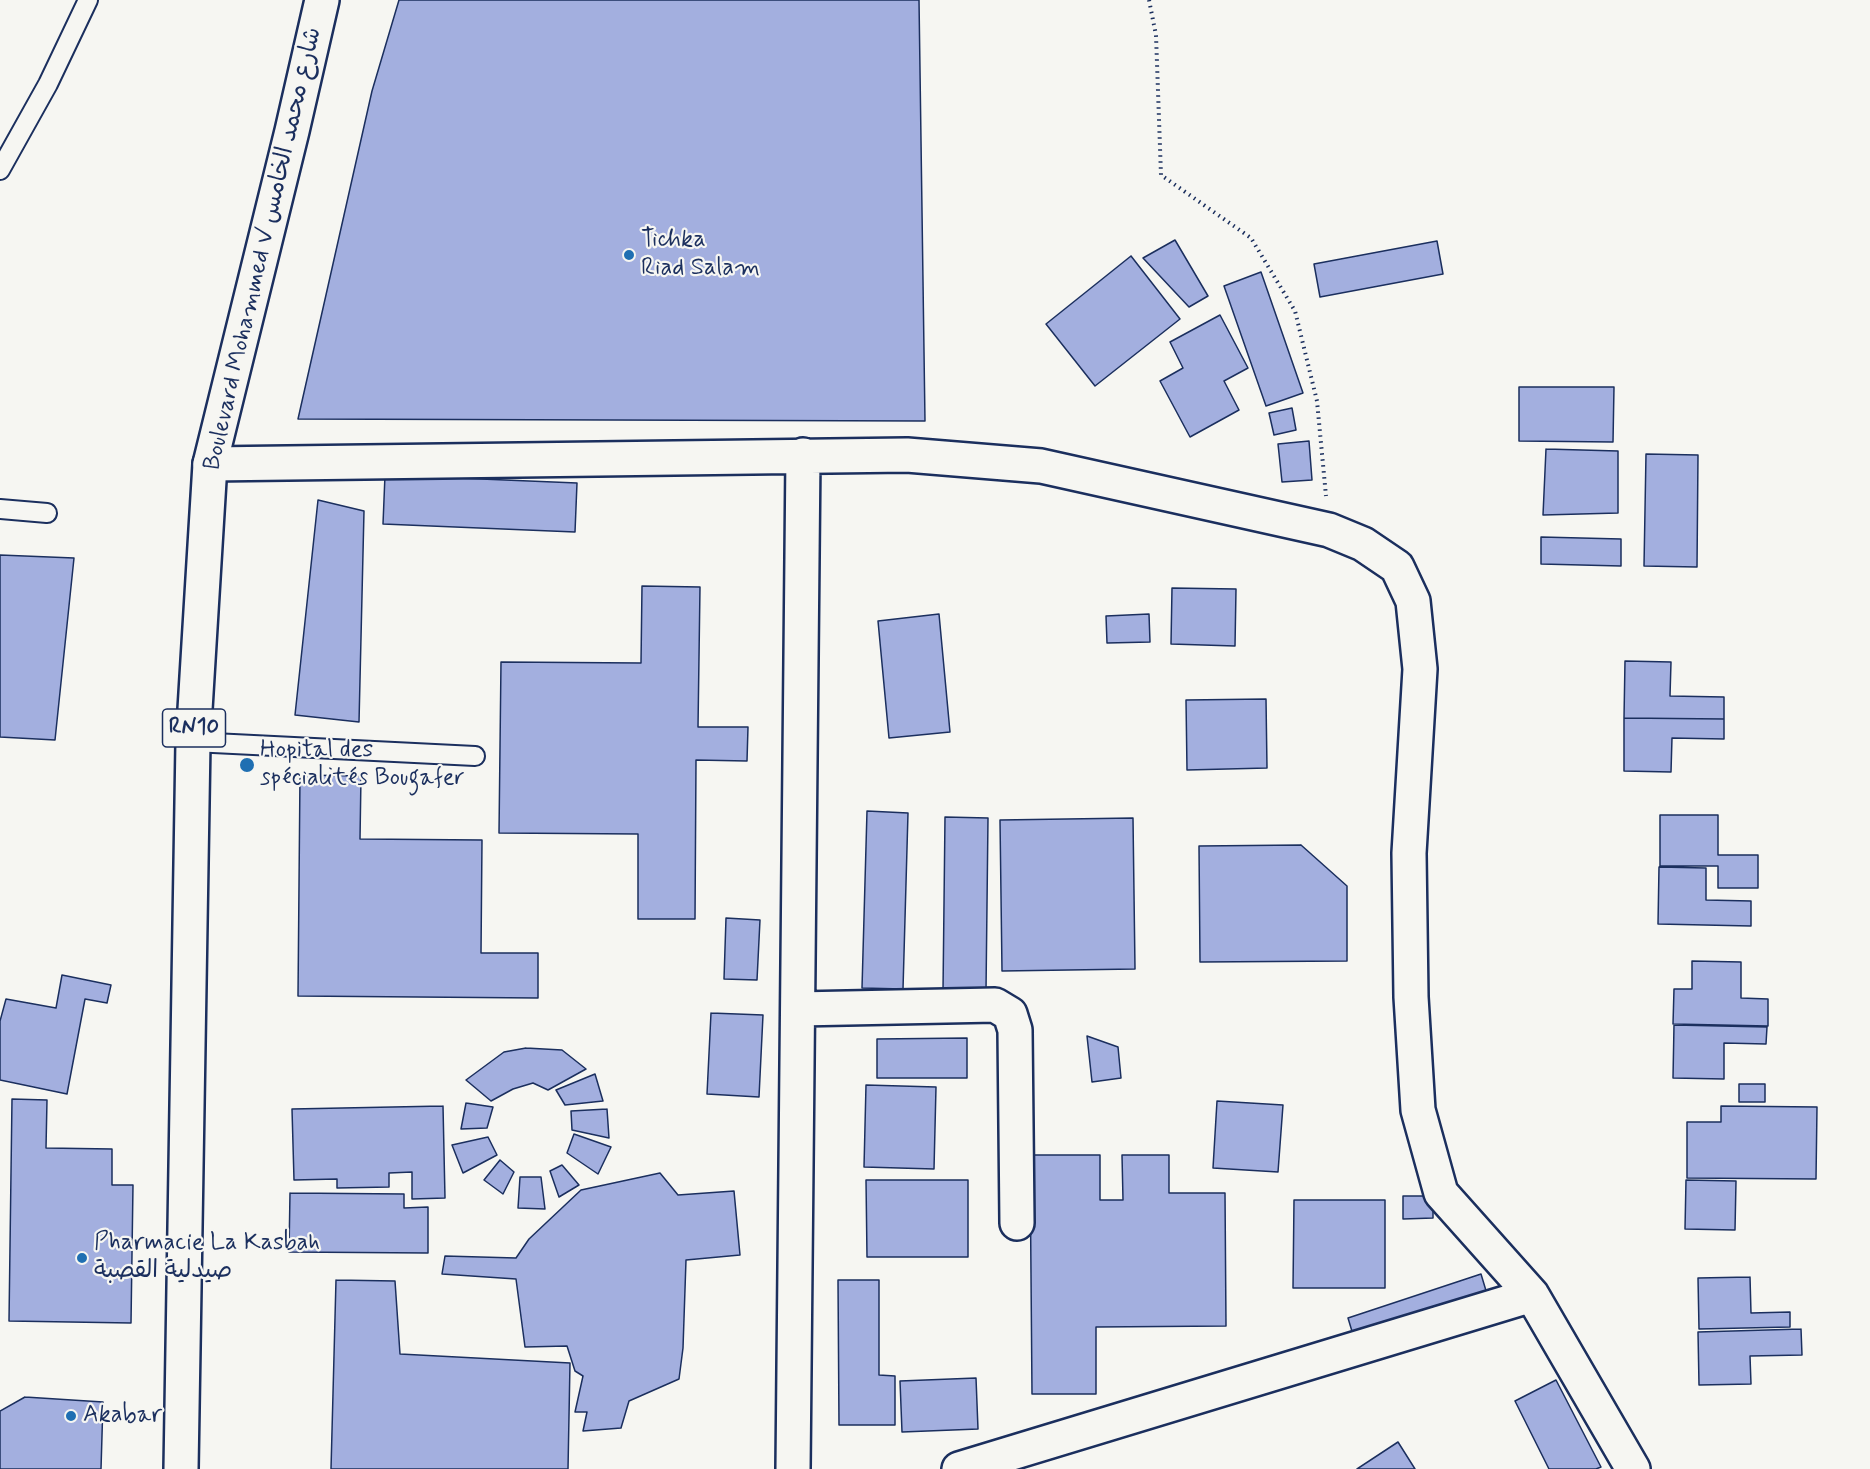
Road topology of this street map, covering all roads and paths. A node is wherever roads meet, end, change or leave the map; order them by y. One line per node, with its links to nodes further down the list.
1 (88, 0): 4 (lane)
2 (322, 0): 6 (street, Boulevard Mohammed V شارع محمد الخامس / RN10)
3 (1149, 0): 9 (path)
4 (0, 170)
5 (803, 455): 6 (street); 9 (street); 12 (street)
6 (210, 464): 10 (street, Boulevard Mohammed V شارع محمد الخامس / RN10)
7 (0, 509): 8 (lane)
8 (47, 513)
9 (1329, 530): 14 (street)
10 (193, 742): 11 (lane); 15 (street, Boulevard Mohammed V شارع محمد الخامس / RN10)
11 (475, 756)
12 (798, 1009): 13 (street); 16 (street)
13 (1017, 1223)
14 (1532, 1295): 17 (street); 18 (street)
15 (181, 1469)
16 (793, 1469)
17 (959, 1469)
18 (1634, 1469)

